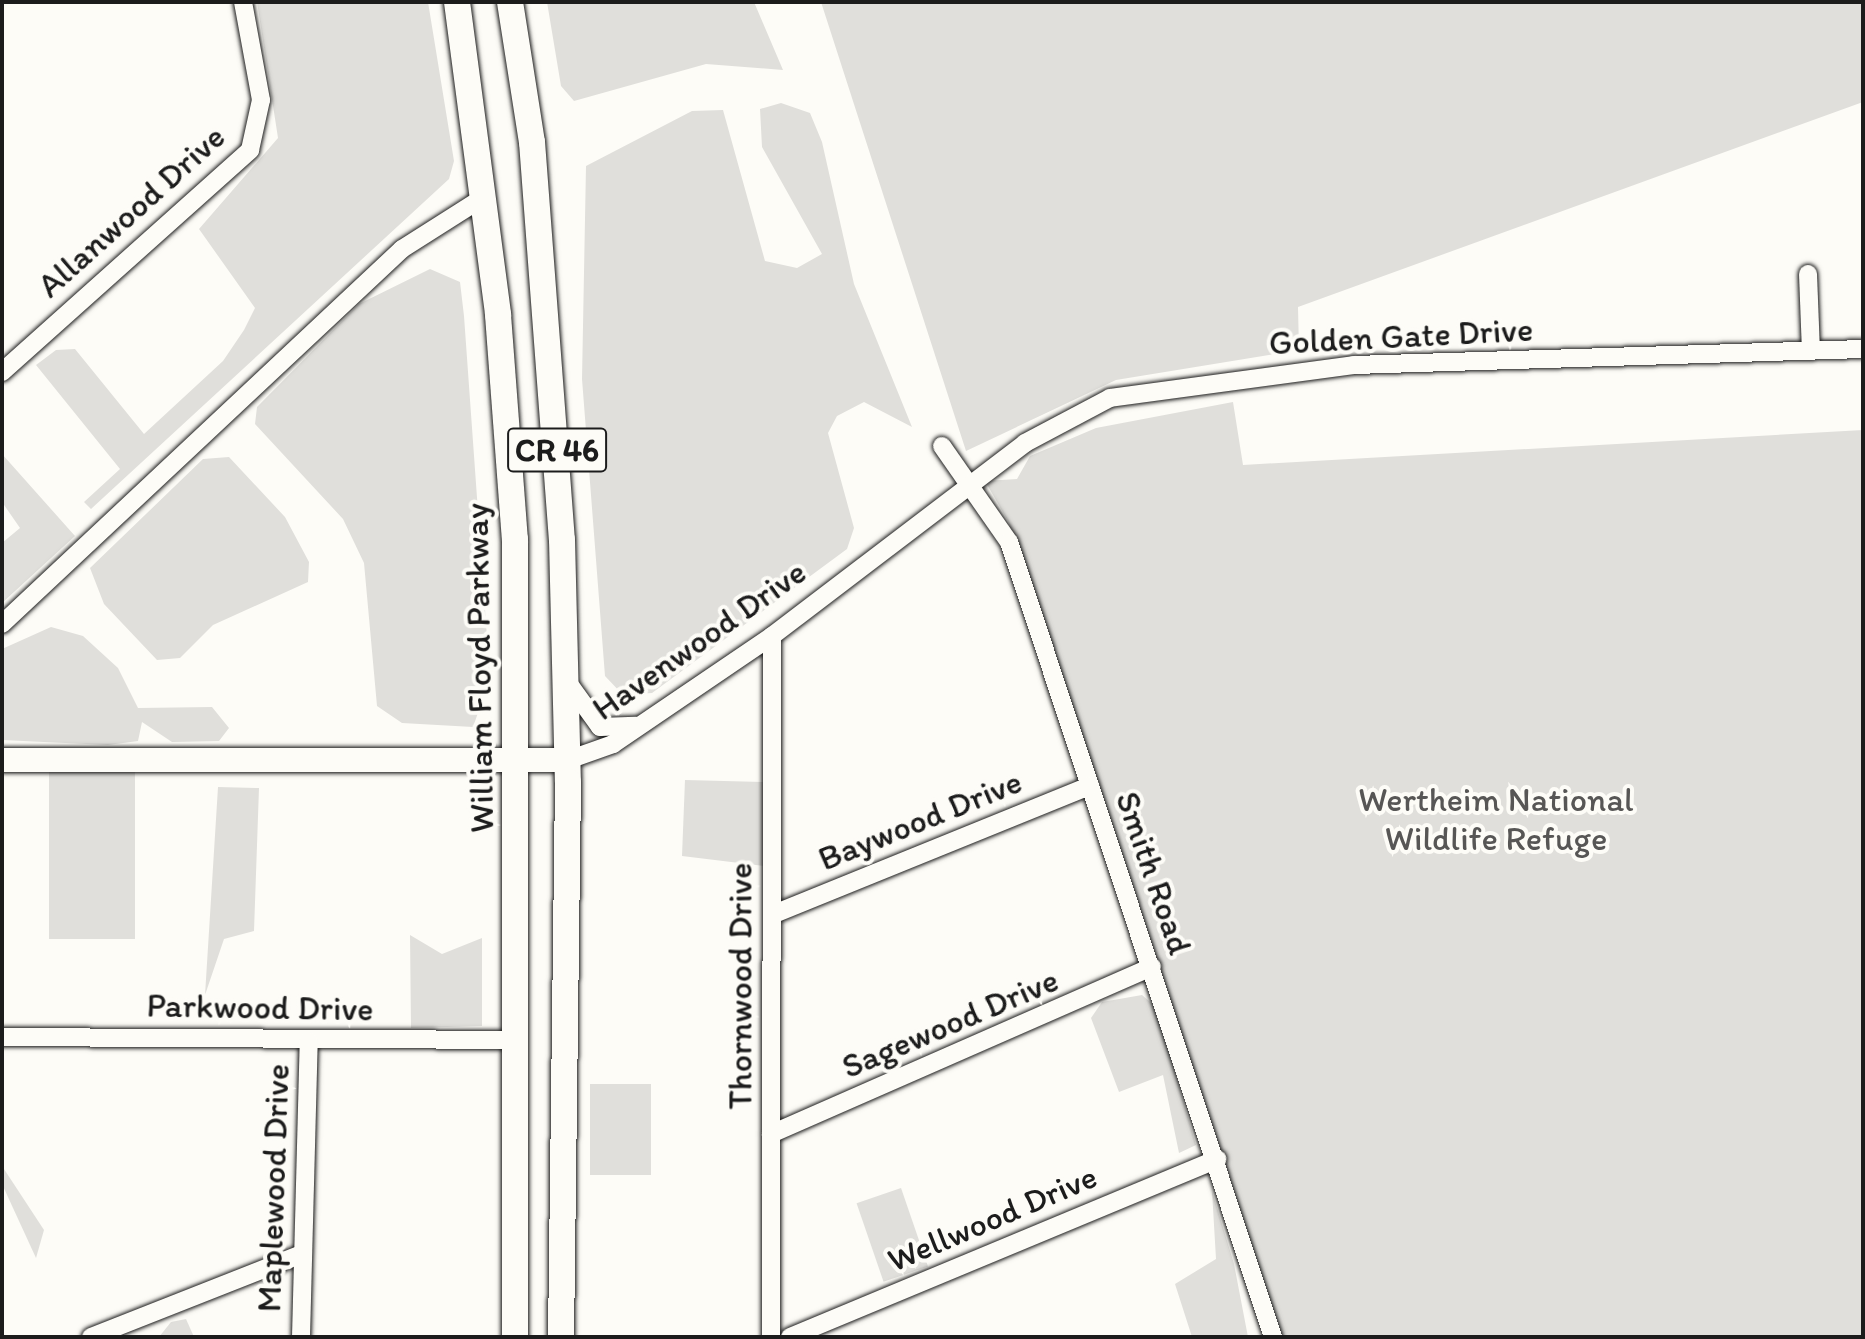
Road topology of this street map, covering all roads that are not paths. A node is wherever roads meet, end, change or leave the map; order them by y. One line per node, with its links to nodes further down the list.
1 (243, 2): 8 (street, Allanwood Drive)
2 (457, 2): 4 (highway, William Floyd Parkway / CR 46)
3 (510, 2): 13 (highway, CR 46)
4 (484, 197): 11 (street); 17 (highway, William Floyd Parkway / CR 46)
5 (1808, 274): 7 (street)
6 (1863, 349): 7 (street, Golden Gate Drive)
7 (1811, 351): 10 (street, Golden Gate Drive)
8 (2, 372)
9 (942, 446): 10 (street, Smith Road)
10 (970, 484): 12 (street, Havenwood Drive); 18 (street, Smith Road)
11 (2, 624)
12 (772, 636): 14 (street, Havenwood Drive); 19 (street, Thornwood Drive)
13 (566, 673): 14 (street); 16 (highway, CR 46)
14 (642, 724): 16 (street, Havenwood Drive)
15 (2, 760): 17 (main road, Havenwood Drive)
16 (568, 760): 17 (main road, Havenwood Drive); 30 (highway, CR 46)
17 (519, 764): 22 (highway, William Floyd Parkway / CR 46)
18 (1090, 786): 19 (street, Baywood Drive); 20 (street, Smith Road)
19 (774, 914): 24 (street, Thornwood Drive)
20 (1152, 967): 24 (street, Sagewood Drive); 25 (street, Smith Road)
21 (2, 1037): 23 (street, Parkwood Drive)
22 (517, 1040): 23 (street, Parkwood Drive); 29 (highway, William Floyd Parkway / CR 46)
23 (309, 1041): 26 (street, Maplewood Drive)
24 (771, 1134): 31 (street, Thornwood Drive)
25 (1217, 1159): 32 (street, Wellwood Drive); 33 (street, Smith Road)
26 (299, 1255): 27 (street); 28 (street, Maplewood Drive)
27 (91, 1337)
28 (301, 1337)
29 (515, 1337)
30 (561, 1337)
31 (771, 1337)
32 (790, 1337)
33 (1273, 1337)

